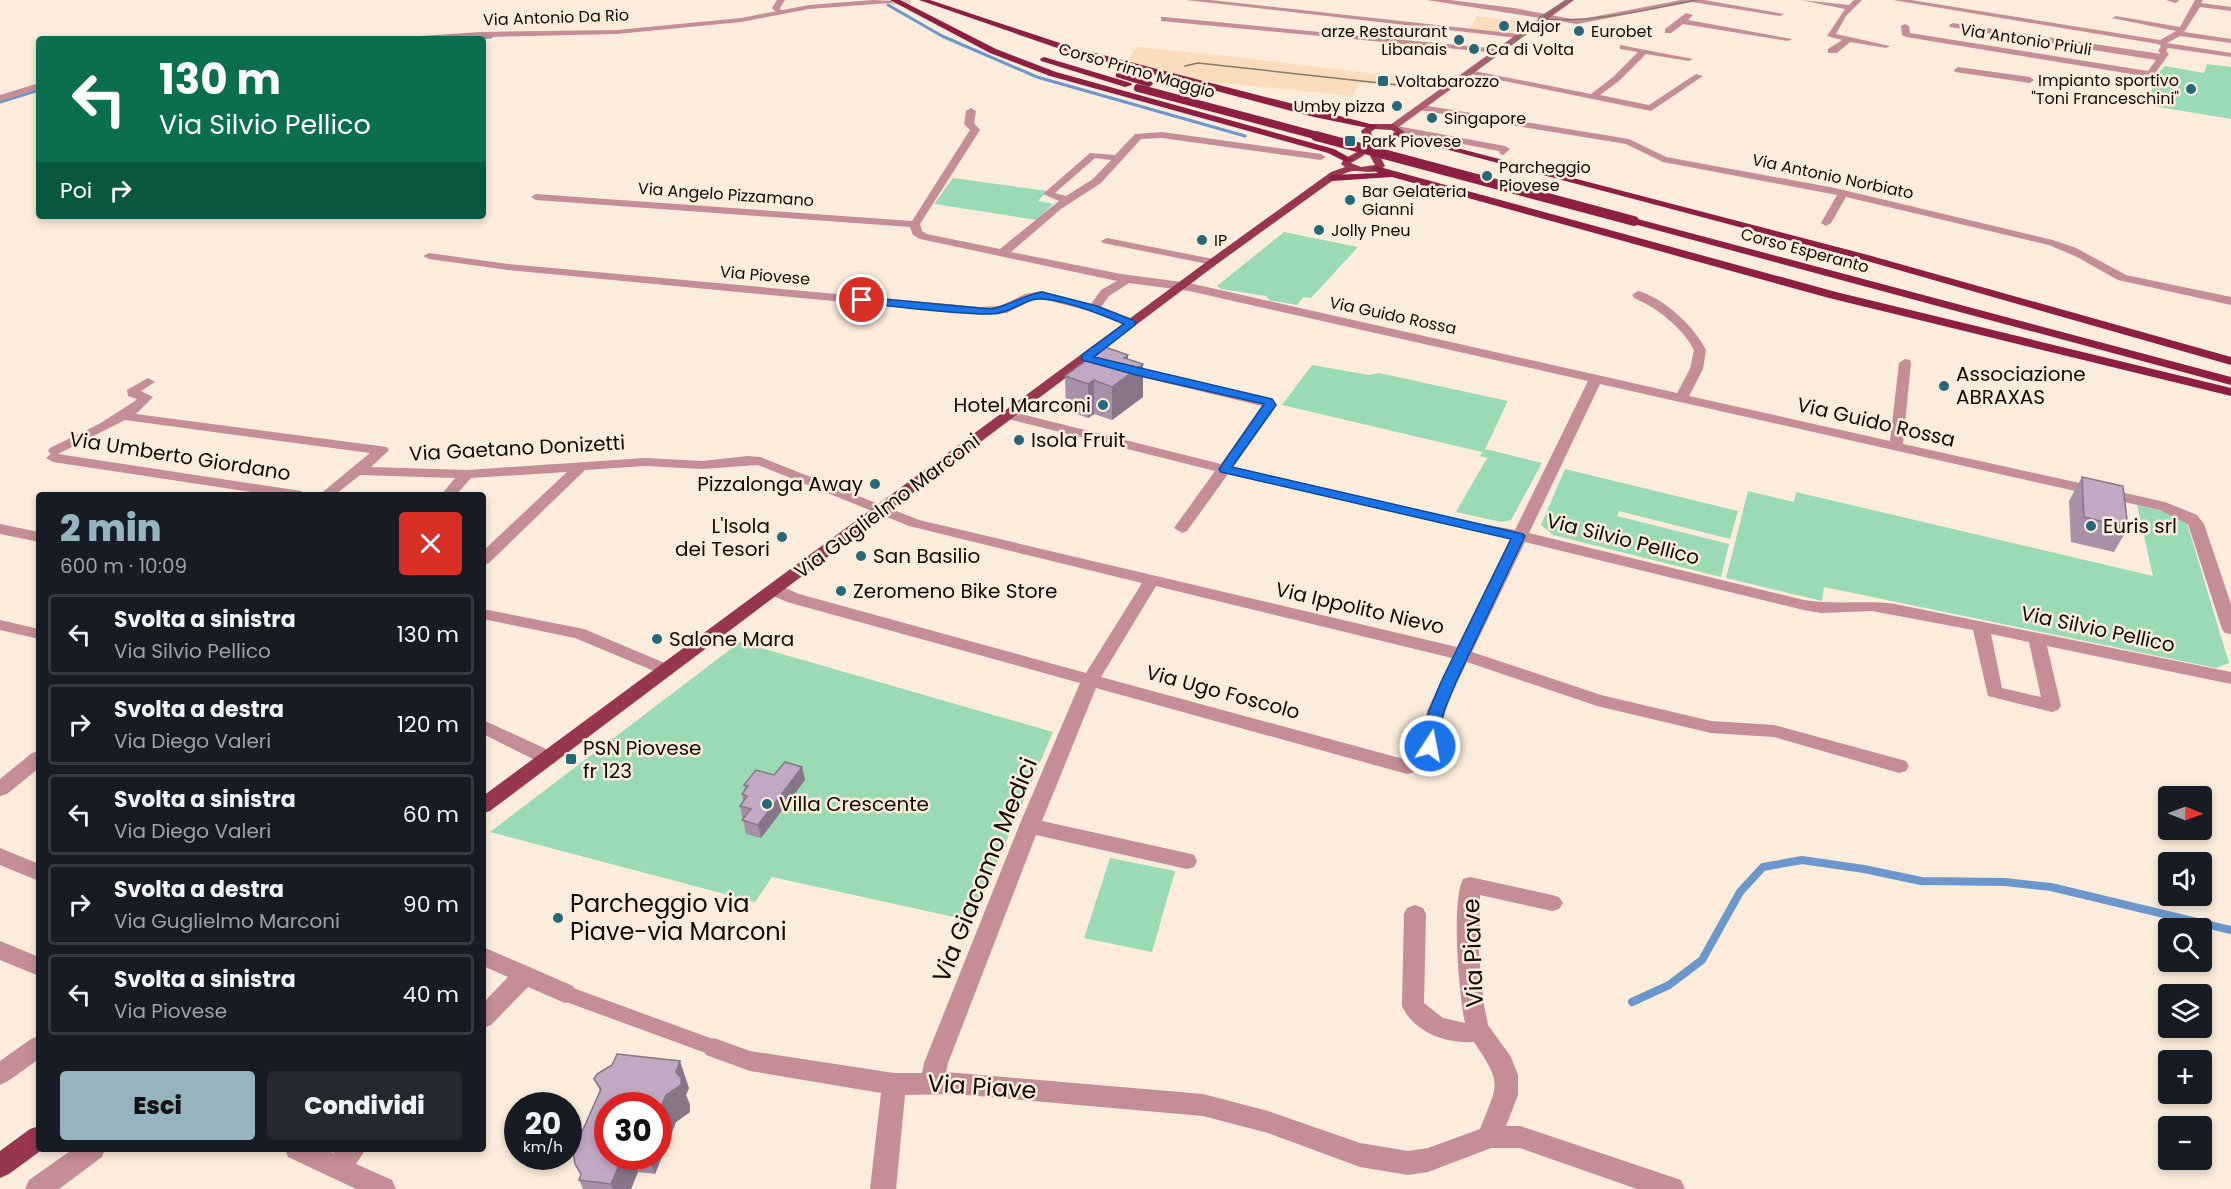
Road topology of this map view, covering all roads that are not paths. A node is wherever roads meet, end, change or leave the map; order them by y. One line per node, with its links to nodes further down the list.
1 (780, 0): 18 (street)
2 (902, 0): 33 (highway)
3 (916, 0): 36 (highway)
4 (923, 0): 60 (highway)
5 (1190, 0): 32 (street)
6 (1431, 0): 20 (street)
7 (1570, 0): 20 (main road)
8 (1805, 0): 16 (street)
9 (1858, 0): 16 (street)
10 (1897, 0): 24 (street)
11 (2170, 0): 14 (street)
12 (892, 1): 18 (street, Via Antonio Da Rio); 66 (highway)
13 (1693, 1): 19 (street); 20 (street); 23 (street)
14 (2175, 1)
15 (2198, 2): 17 (street); 28 (street)
16 (1850, 8): 35 (street)
17 (2231, 9)
18 (778, 12): 31 (street, Via Antonio Da Rio)
19 (1780, 14)
20 (1545, 16): 32 (main road)
21 (2116, 18): 28 (street)
22 (1164, 19): 42 (street)
23 (1681, 21): 29 (street); 34 (street)
24 (2030, 21): 30 (street); 40 (street)
25 (1905, 26): 45 (street, Via Antonio Priuli)
26 (1953, 26): 30 (street)
27 (2200, 26): 28 (street)
28 (2182, 28): 37 (street); 40 (street)
29 (1668, 31)
30 (2020, 35): 40 (street); 45 (street)
31 (463, 36)
32 (1518, 36): 42 (main road)
33 (989, 39)
34 (1788, 39)
35 (1848, 39): 38 (street); 44 (street)
36 (1012, 40)
37 (2231, 41)
38 (1886, 46)
39 (1623, 47): 43 (street)
40 (2162, 50): 45 (street, Via Antonio Priuli); 47 (street); 49 (street)
41 (1042, 51): 62 (highway, Corso Primo Maggio)
42 (1499, 51): 52 (main road)
43 (1644, 51): 48 (street); 56 (street)
44 (1831, 51)
45 (2009, 51): 50 (street)
46 (1030, 54): 62 (highway, Corso Primo Maggio, bridge)
47 (2231, 55)
48 (1689, 59)
49 (2231, 64)
50 (1998, 66): 51 (street); 54 (street)
51 (1958, 70)
52 (1469, 72): 56 (street); 58 (main road)
53 (1699, 76): 56 (street)
54 (2030, 80)
55 (36, 87): 57 (street)
56 (1592, 97)
57 (0, 98)
58 (1422, 108): 61 (main road); 70 (street, Via Antonio Norbiato)
59 (971, 111): 75 (street)
60 (1373, 126): 61 (main road); 66 (main road)
61 (1396, 130): 63 (street); 67 (main road); 87 (highway)
62 (1373, 147): 73 (highway, Corso Esperanto, bridge)
63 (1503, 152)
64 (1321, 157): 65 (street)
65 (1117, 158): 72 (street); 72 (street)
66 (1350, 164): 67 (main road); 69 (main road, Via Guglielmo Marconi)
67 (1376, 169): 68 (highway)
68 (1397, 174): 69 (highway); 93 (highway)
69 (1332, 178): 79 (main road, Via Guglielmo Marconi)
70 (1843, 193): 74 (street); 83 (street, Via Antonio Norbiato)
71 (536, 197): 75 (street, Via Angelo Pizzamano)
72 (1067, 200): 77 (street)
73 (1637, 218): 89 (highway, Corso Esperanto); 91 (highway, Corso Esperanto)
74 (1826, 223)
75 (915, 224): 77 (street)
76 (1107, 241): 79 (street)
77 (1003, 253): 80 (street)
78 (429, 256): 84 (street, Via Piovese)
79 (1213, 262): 81 (main road, Via Guglielmo Marconi)
80 (1121, 278): 81 (street); 84 (street)
81 (1182, 286): 85 (main road, Via Guglielmo Marconi); 90 (street, Via Guido Rossa)
82 (1638, 295): 94 (street)
83 (2231, 301)
84 (1094, 308): 85 (street, Via Piovese)
85 (1132, 323): 86 (main road, Via Guglielmo Marconi)
86 (1085, 358): 95 (main road, Via Guglielmo Marconi); 99 (street)
87 (2231, 361)
88 (1905, 363): 97 (street)
89 (2231, 372)
90 (1596, 378): 94 (street, Via Guido Rossa); 109 (street)
91 (2231, 381)
92 (148, 382): 96 (street)
93 (2231, 393)
94 (1681, 398): 97 (street, Via Guido Rossa)
95 (1009, 415): 99 (street, Via Silvio Pellico); 105 (main road, Via Guglielmo Marconi)
96 (123, 416): 100 (street, Via Gaetano Donizetti); 102 (street, Via Umberto Giordano)
97 (1896, 446): 116 (street, Via Guido Rossa)
98 (580, 466): 101 (street, Via Gaetano Donizetti); 105 (street, Via Gaetano Donizetti); 110 (street)
99 (1225, 469): 106 (street); 109 (street, Via Silvio Pellico)
100 (357, 471): 101 (street, Via Gaetano Donizetti); 103 (street)
101 (467, 474): 104 (street)
102 (283, 492)
103 (330, 492)
104 (451, 492)
105 (880, 511): 111 (street, Via Ippolito Nievo); 112 (main road, Via Guglielmo Marconi)
106 (1182, 528)
107 (0, 529): 108 (street)
108 (36, 536)
109 (1519, 536): 115 (street, Via Silvio Pellico); 119 (street, Via Ugo Foscolo)
110 (486, 557)
111 (1151, 581): 119 (street, Via Ippolito Nievo); 122 (street, Via Giacomo Medici)
112 (774, 590): 120 (main road, Via Guglielmo Marconi); 122 (street, Via Ugo Foscolo)
113 (486, 615): 120 (street)
114 (0, 625): 117 (street)
115 (1981, 627): 118 (street, Via Silvio Pellico); 118 (street)
116 (2231, 627)
117 (36, 633)
118 (2037, 638): 121 (street, Via Silvio Pellico)
119 (1461, 654): 122 (street, Via Ugo Foscolo); 126 (street, Via Ippolito Nievo)
120 (666, 670): 124 (main road, Via Guglielmo Marconi)
121 (2231, 678)
122 (1090, 679): 129 (street, Via Giacomo Medici)
123 (486, 727): 124 (street)
124 (548, 758): 128 (main road, Via Guglielmo Marconi)
125 (36, 760): 127 (street)
126 (1899, 766)
127 (0, 789)
128 (486, 804)
129 (1029, 826): 131 (street); 145 (street, Via Giacomo Medici)
130 (0, 856): 132 (street)
131 (1187, 861)
132 (36, 872)
133 (1552, 903): 141 (street, Via Piave)
134 (1415, 914): 141 (street, Via Piave)
135 (0, 950): 137 (street)
136 (486, 957): 138 (street, Via Piave)
137 (36, 966)
138 (525, 975): 139 (street, Via Piave); 140 (street)
139 (565, 993): 143 (street, Via Piave)
140 (486, 1015)
141 (1480, 1032): 147 (street, Via Piave)
142 (36, 1048): 144 (street)
143 (714, 1048): 146 (street, Via Piave)
144 (0, 1074)
145 (933, 1082): 146 (street, Via Piave); 147 (street, Via Piave)
146 (894, 1084): 156 (street)
147 (1489, 1137): 157 (street, Via Piave)
148 (36, 1139): 152 (main road)
149 (89, 1152): 154 (street)
150 (304, 1152): 153 (street)
151 (351, 1152): 153 (street)
152 (0, 1166)
153 (336, 1167): 155 (street)
154 (38, 1189)
155 (382, 1189)
156 (883, 1189)
157 (1672, 1189)

